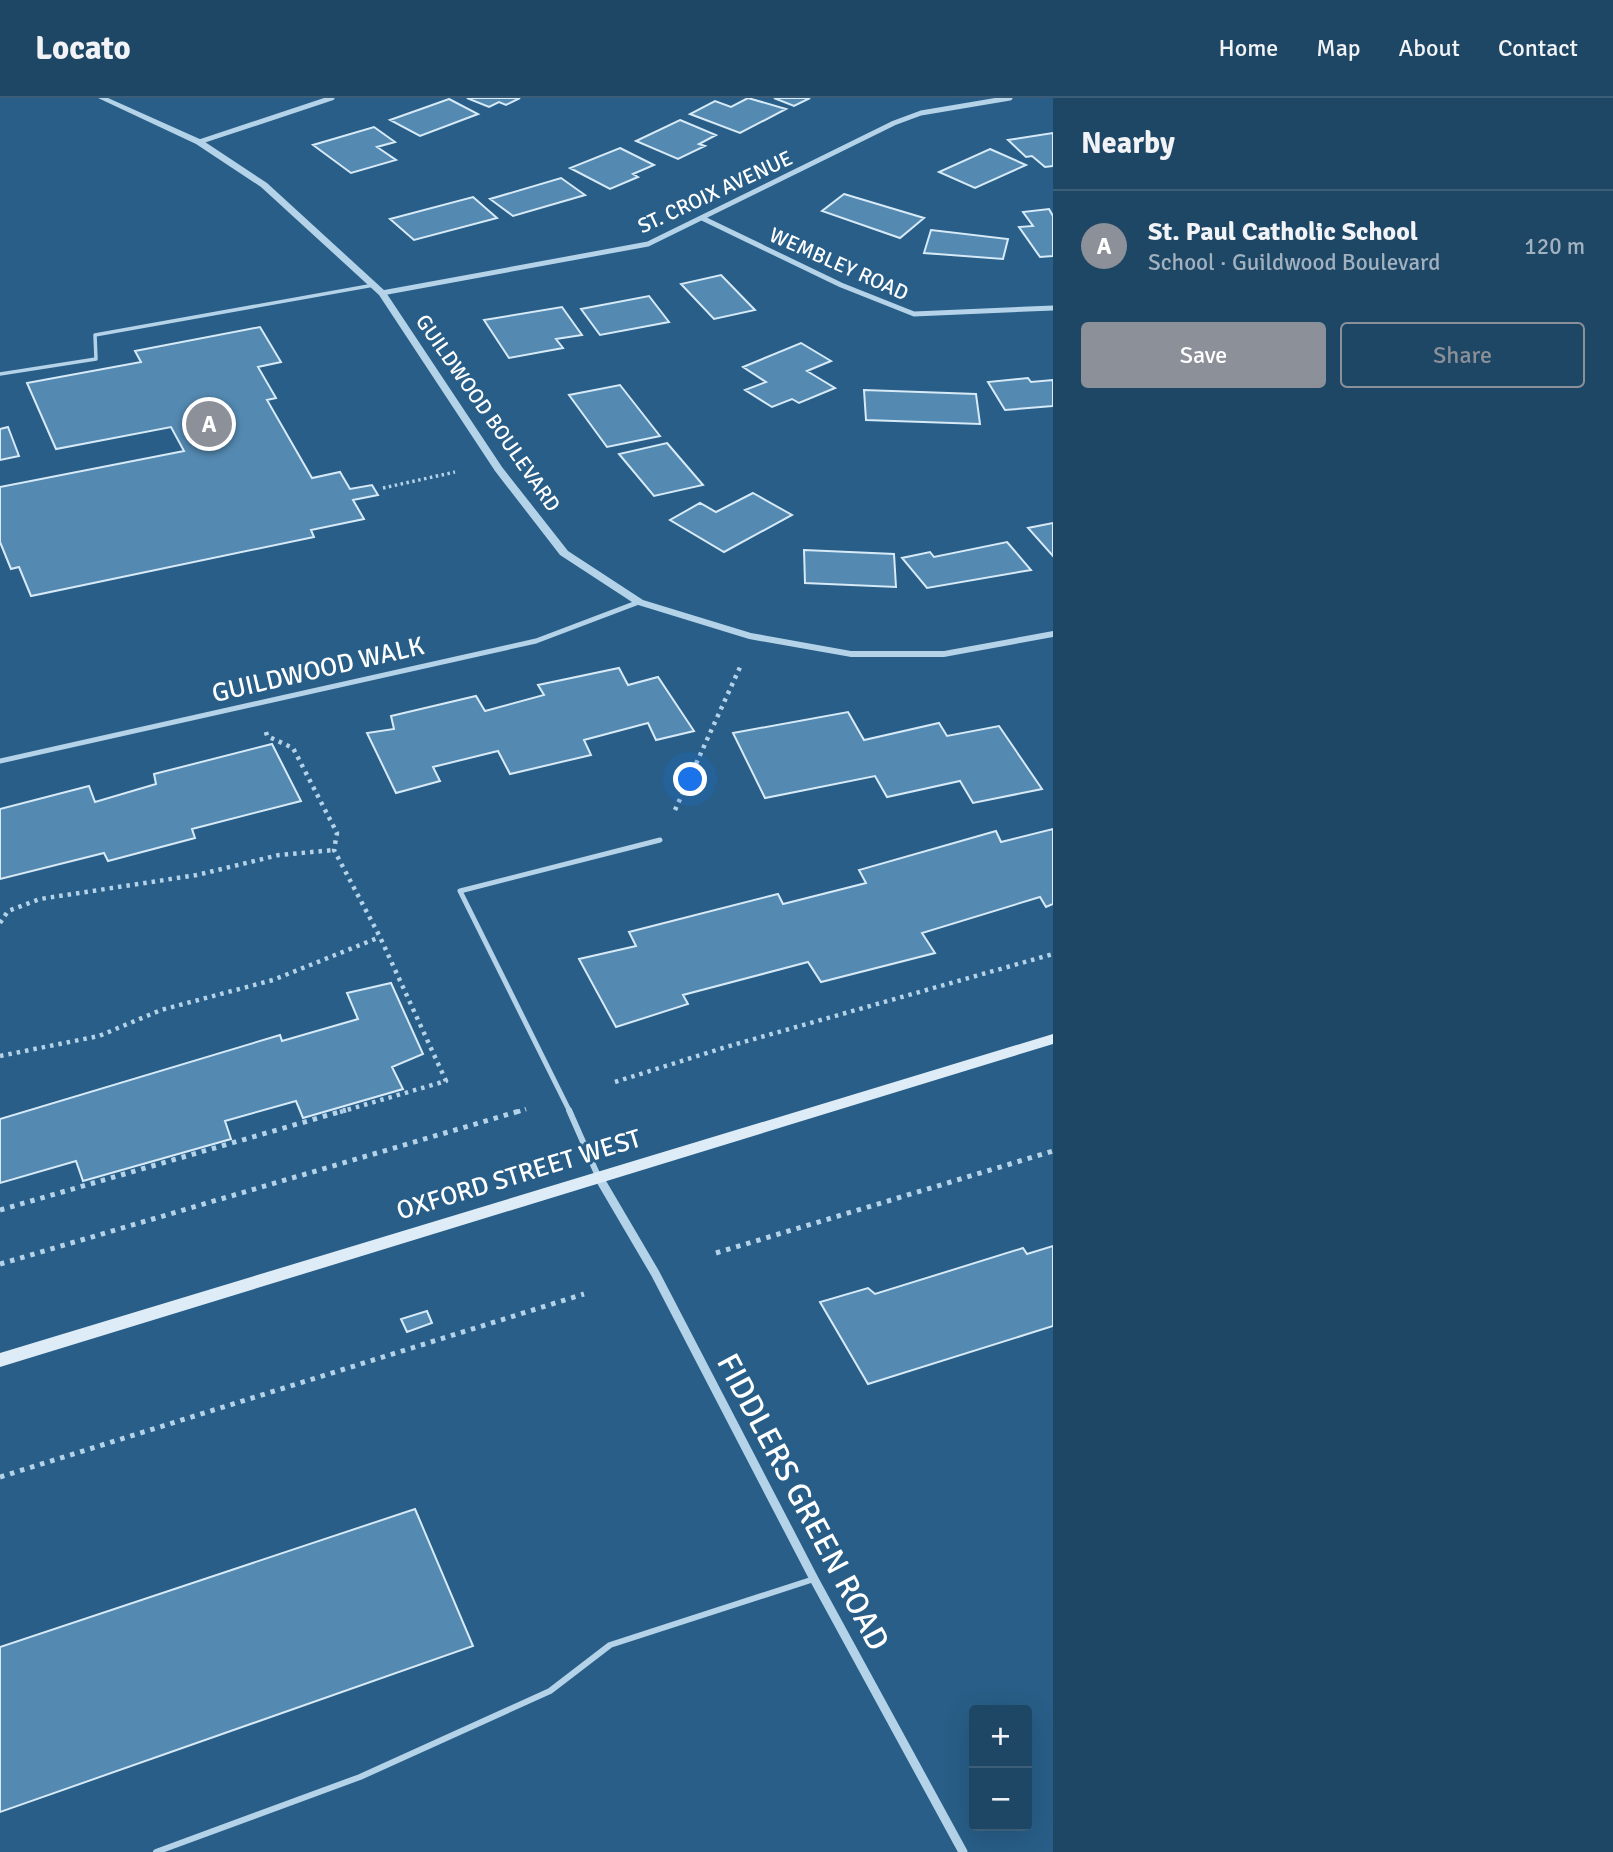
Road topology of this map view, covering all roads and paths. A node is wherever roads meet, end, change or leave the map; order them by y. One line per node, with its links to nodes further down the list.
1 (102, 98): 4 (street, GUILDWOOD BOULEVARD)
2 (332, 98): 4 (street)
3 (1010, 98): 5 (street, ST. CROIX AVENUE)
4 (199, 142): 6 (street, GUILDWOOD BOULEVARD)
5 (702, 218): 7 (street, ST. CROIX AVENUE); 8 (street, WEMBLEY ROAD)
6 (374, 285): 7 (street, GUILDWOOD BOULEVARD); 9 (lane)
7 (382, 293): 12 (street, GUILDWOOD BOULEVARD)
8 (1053, 308)
9 (0, 374)
10 (455, 472): 11 (path)
11 (383, 488)
12 (639, 602): 13 (street, GUILDWOOD BOULEVARD); 16 (lane, GUILDWOOD WALK)
13 (1053, 634)
14 (741, 665): 17 (path)
15 (262, 723): 19 (path)
16 (0, 761)
17 (675, 810)
18 (660, 840): 28 (lane)
19 (334, 850): 20 (path); 21 (path)
20 (0, 923)
21 (380, 937): 24 (path); 29 (path)
22 (1053, 954): 25 (path)
23 (1053, 1039): 28 (main road, OXFORD STREET WEST)
24 (0, 1056)
25 (615, 1082)
26 (526, 1109): 31 (path)
27 (1053, 1151): 30 (path)
28 (598, 1176): 33 (main road, OXFORD STREET WEST); 35 (street, FIDDLERS GREEN ROAD)
29 (0, 1210)
30 (716, 1253)
31 (0, 1264)
32 (584, 1294): 34 (path)
33 (0, 1360)
34 (0, 1477)
35 (814, 1579): 36 (lane); 37 (street, FIDDLERS GREEN ROAD)
36 (156, 1852)
37 (963, 1852)

